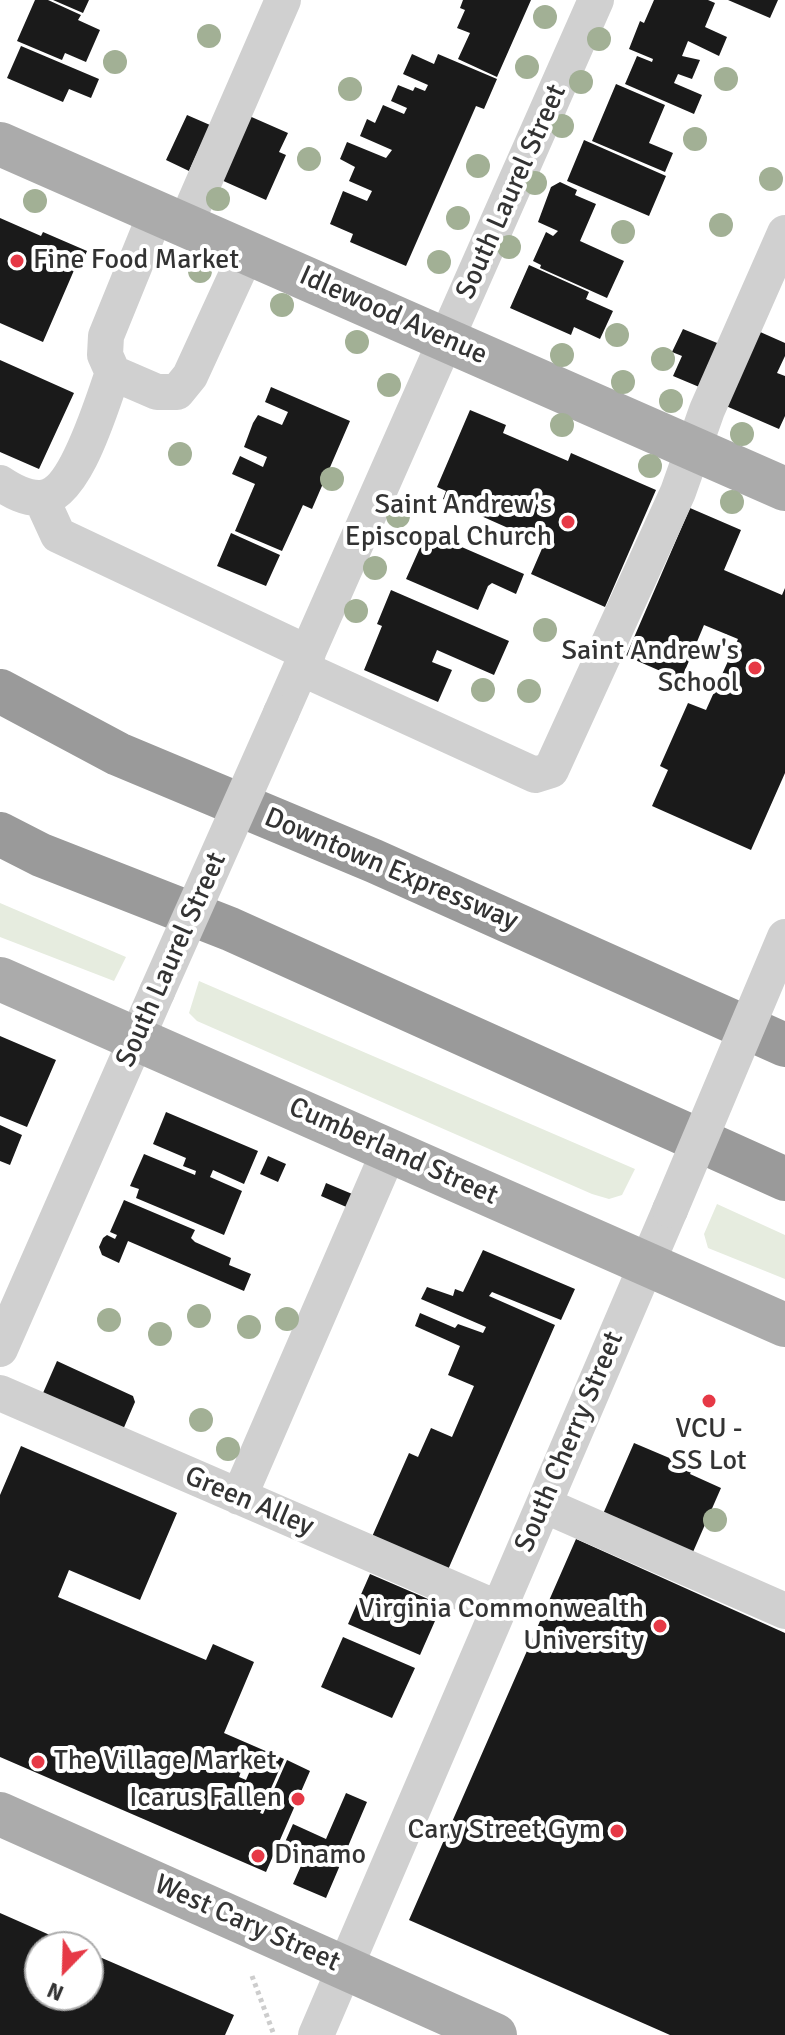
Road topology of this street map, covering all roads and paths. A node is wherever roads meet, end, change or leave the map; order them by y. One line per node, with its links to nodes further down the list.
1 (283, 0): 4 (street)
2 (596, 0): 7 (street, South Laurel Street)
3 (0, 144): 4 (main road, Idlewood Avenue)
4 (170, 219): 6 (main road, Idlewood Avenue); 8 (street)
5 (785, 233): 9 (street)
6 (247, 252): 7 (main road, Idlewood Avenue); 8 (street)
7 (447, 340): 9 (main road, Idlewood Avenue); 13 (street, South Laurel Street)
8 (113, 373): 12 (street)
9 (693, 448): 11 (main road, Idlewood Avenue); 13 (street)
10 (0, 483): 12 (street)
11 (785, 489)
12 (41, 498): 13 (street)
13 (304, 661): 20 (street, South Laurel Street, bridge)
14 (0, 678): 16 (highway)
15 (0, 691): 16 (highway, Downtown Expressway)
16 (118, 754): 21 (highway, Downtown Expressway)
17 (0, 834): 23 (highway)
18 (785, 937): 24 (street, South Cherry Street, bridge)
19 (0, 979): 20 (main road, Cumberland Street)
20 (136, 1039): 22 (main road, Cumberland Street); 26 (street, South Laurel Street)
21 (785, 1045)
22 (390, 1149): 24 (main road, Cumberland Street); 28 (street)
23 (785, 1179)
24 (646, 1264): 25 (main road, Cumberland Street); 29 (street, South Cherry Street)
25 (785, 1325)
26 (0, 1349)
27 (0, 1393): 28 (street, Green Alley)
28 (239, 1497): 30 (street, Green Alley)
29 (544, 1505): 30 (street, South Cherry Street); 31 (street)
30 (499, 1609): 33 (street, South Cherry Street)
31 (785, 1611)
32 (0, 1814): 33 (main road, West Cary Street)
33 (345, 1968): 36 (street, South Cherry Street); 37 (main road, West Cary Street)
34 (252, 1976): 35 (path)
35 (274, 2035)
36 (316, 2035)
37 (495, 2035)

